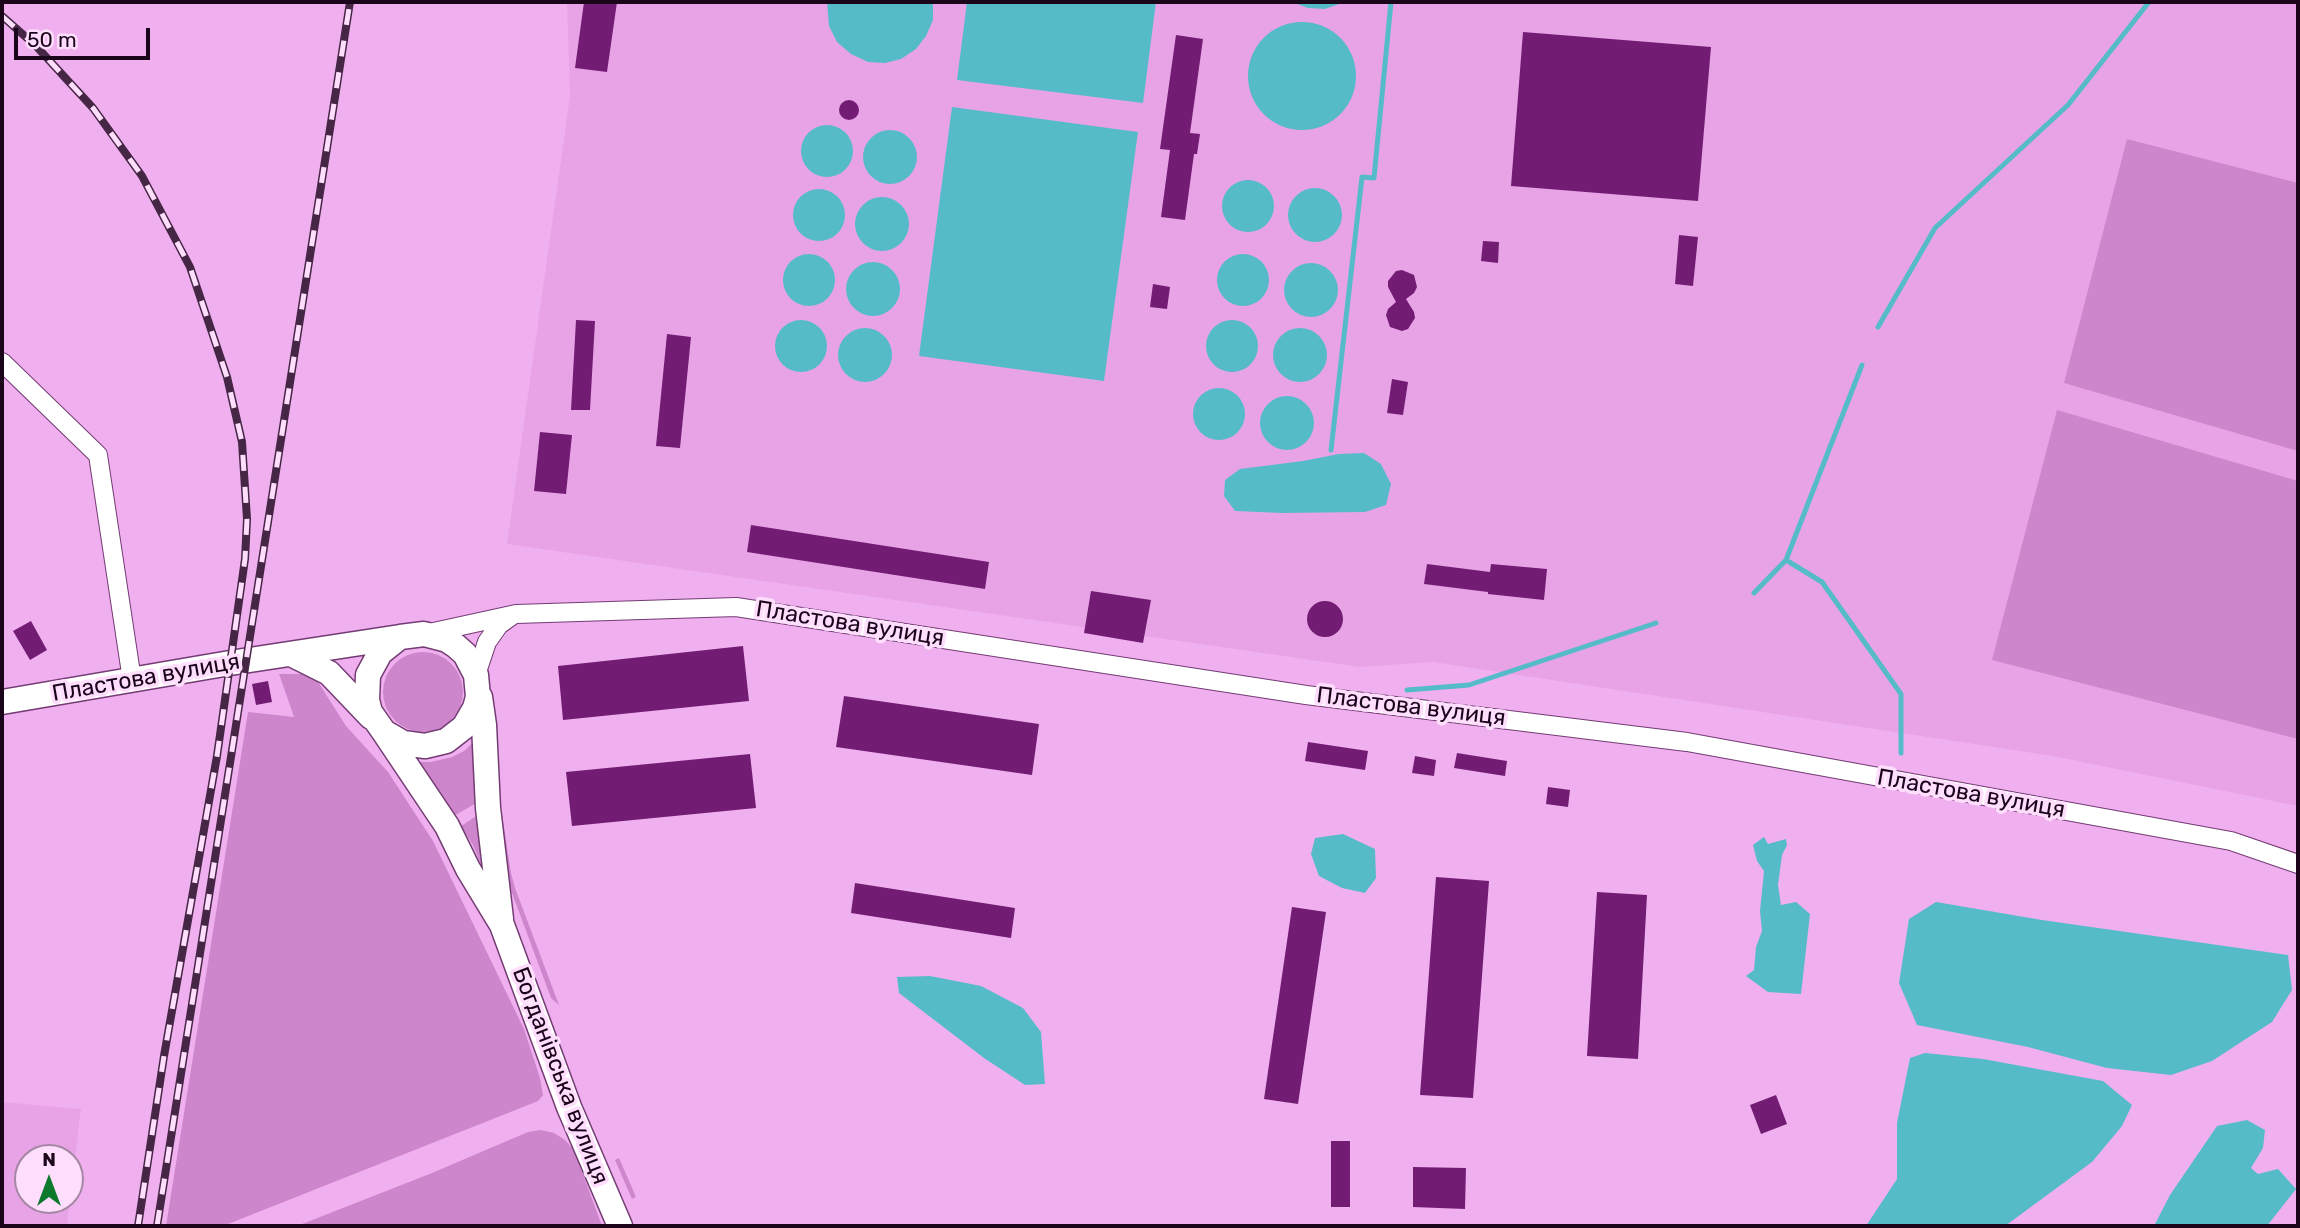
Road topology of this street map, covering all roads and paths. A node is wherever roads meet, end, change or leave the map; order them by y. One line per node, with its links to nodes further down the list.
1 (2, 362): 5 (street)
2 (516, 614): 3 (street, Пластова вулиця); 6 (street); 9 (street, Пластова вулиця)
3 (412, 636): 4 (main road, Пластова вулиця); 6 (main road); 8 (main road)
4 (291, 654): 5 (main road, Пластова вулиця); 8 (main road)
5 (132, 680): 7 (main road, Пластова вулиця)
6 (477, 681): 8 (main road); 10 (main road, Богданівська вулиця)
7 (2, 702)
8 (380, 727): 10 (main road, Богданівська вулиця)
9 (2298, 864)
10 (502, 925): 11 (main road, Богданівська вулиця)
11 (620, 1226)

